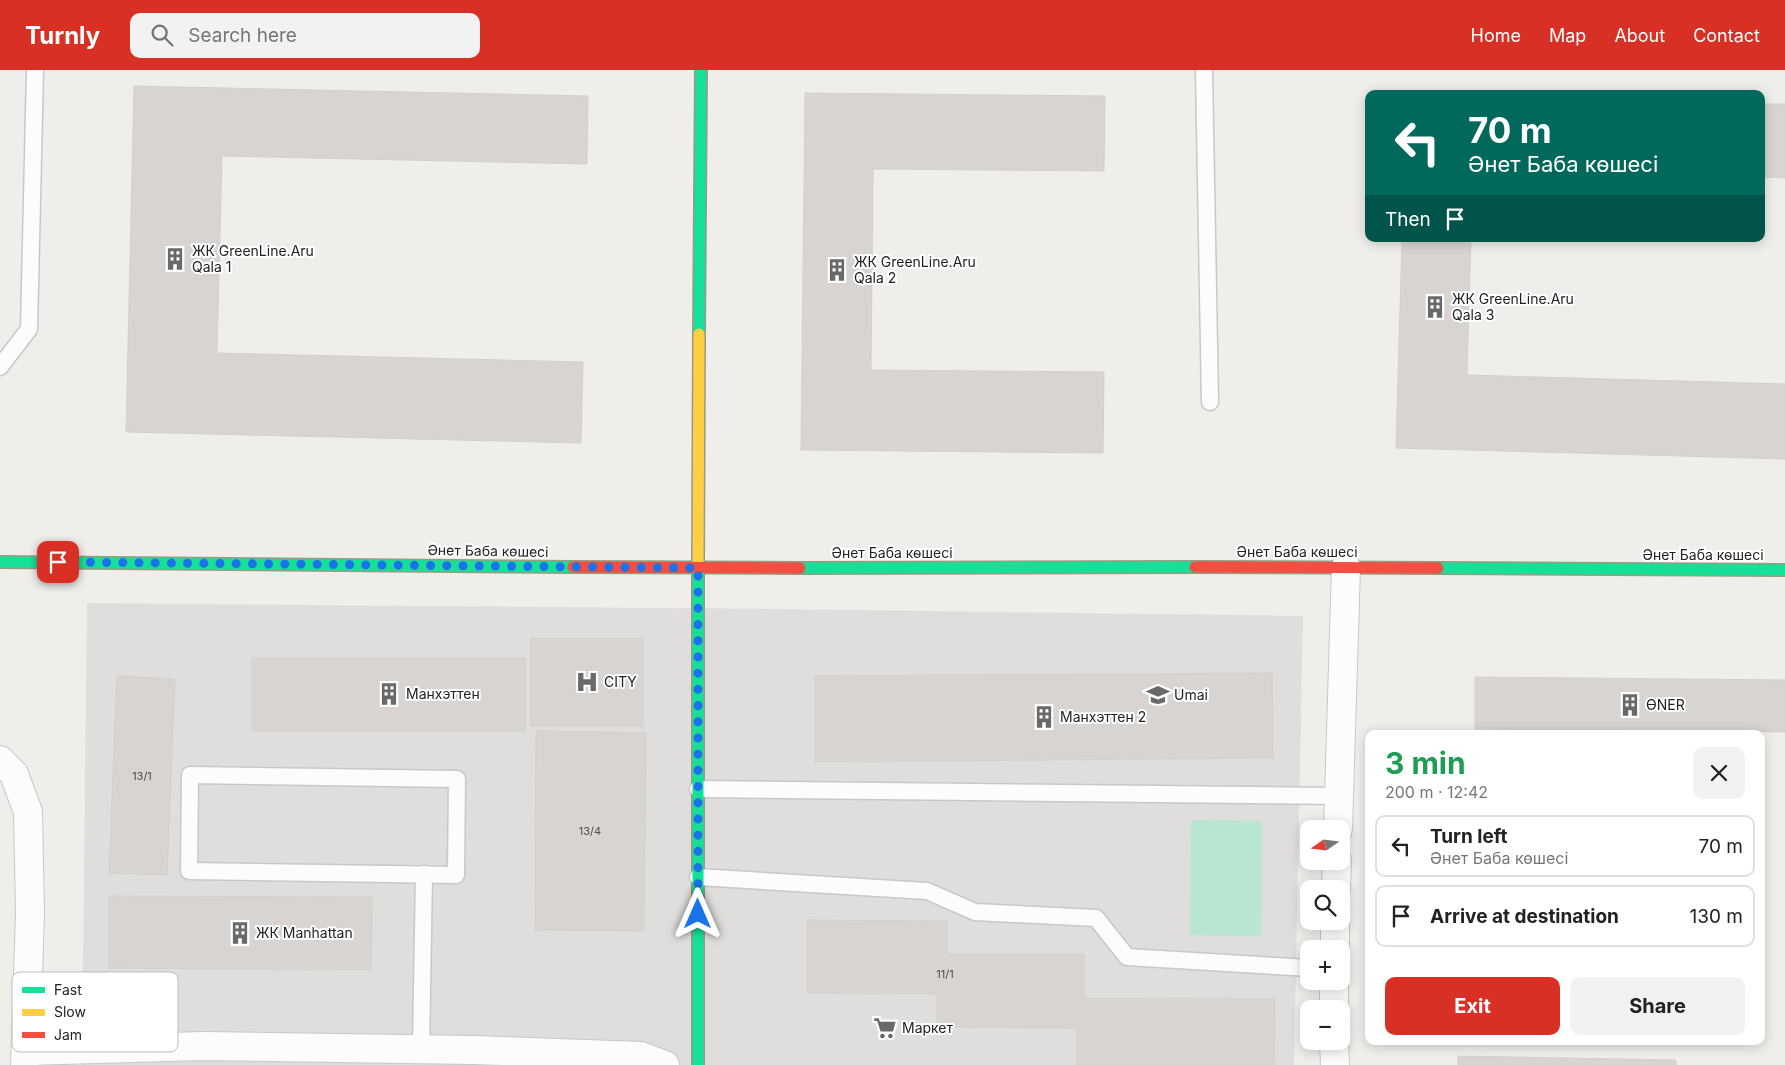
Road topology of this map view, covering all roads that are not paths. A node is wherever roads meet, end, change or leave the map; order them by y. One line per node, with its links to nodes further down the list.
1 (35, 70): 4 (lane)
2 (701, 70): 8 (street)
3 (1204, 70): 5 (lane)
4 (0, 367)
5 (1210, 402)
6 (0, 562): 8 (street, Әнет Баба көшесі)
7 (1346, 567): 8 (street, Әнет Баба көшесі); 9 (street, Әнет Баба көшесі); 12 (street)
8 (698, 568): 11 (street)
9 (1785, 570)
10 (0, 760): 17 (street)
11 (698, 789): 12 (lane); 15 (street)
12 (1339, 796): 13 (street)
13 (1338, 820)
14 (424, 874): 14 (lane); 19 (lane)
15 (698, 877): 16 (lane); 24 (street)
16 (1300, 967)
17 (28, 972)
18 (178, 1048): 19 (street)
19 (421, 1049): 23 (street)
20 (1334, 1050): 25 (street)
21 (114, 1052): 22 (street)
22 (25, 1058)
23 (665, 1065)
24 (698, 1065)
25 (1334, 1065)

